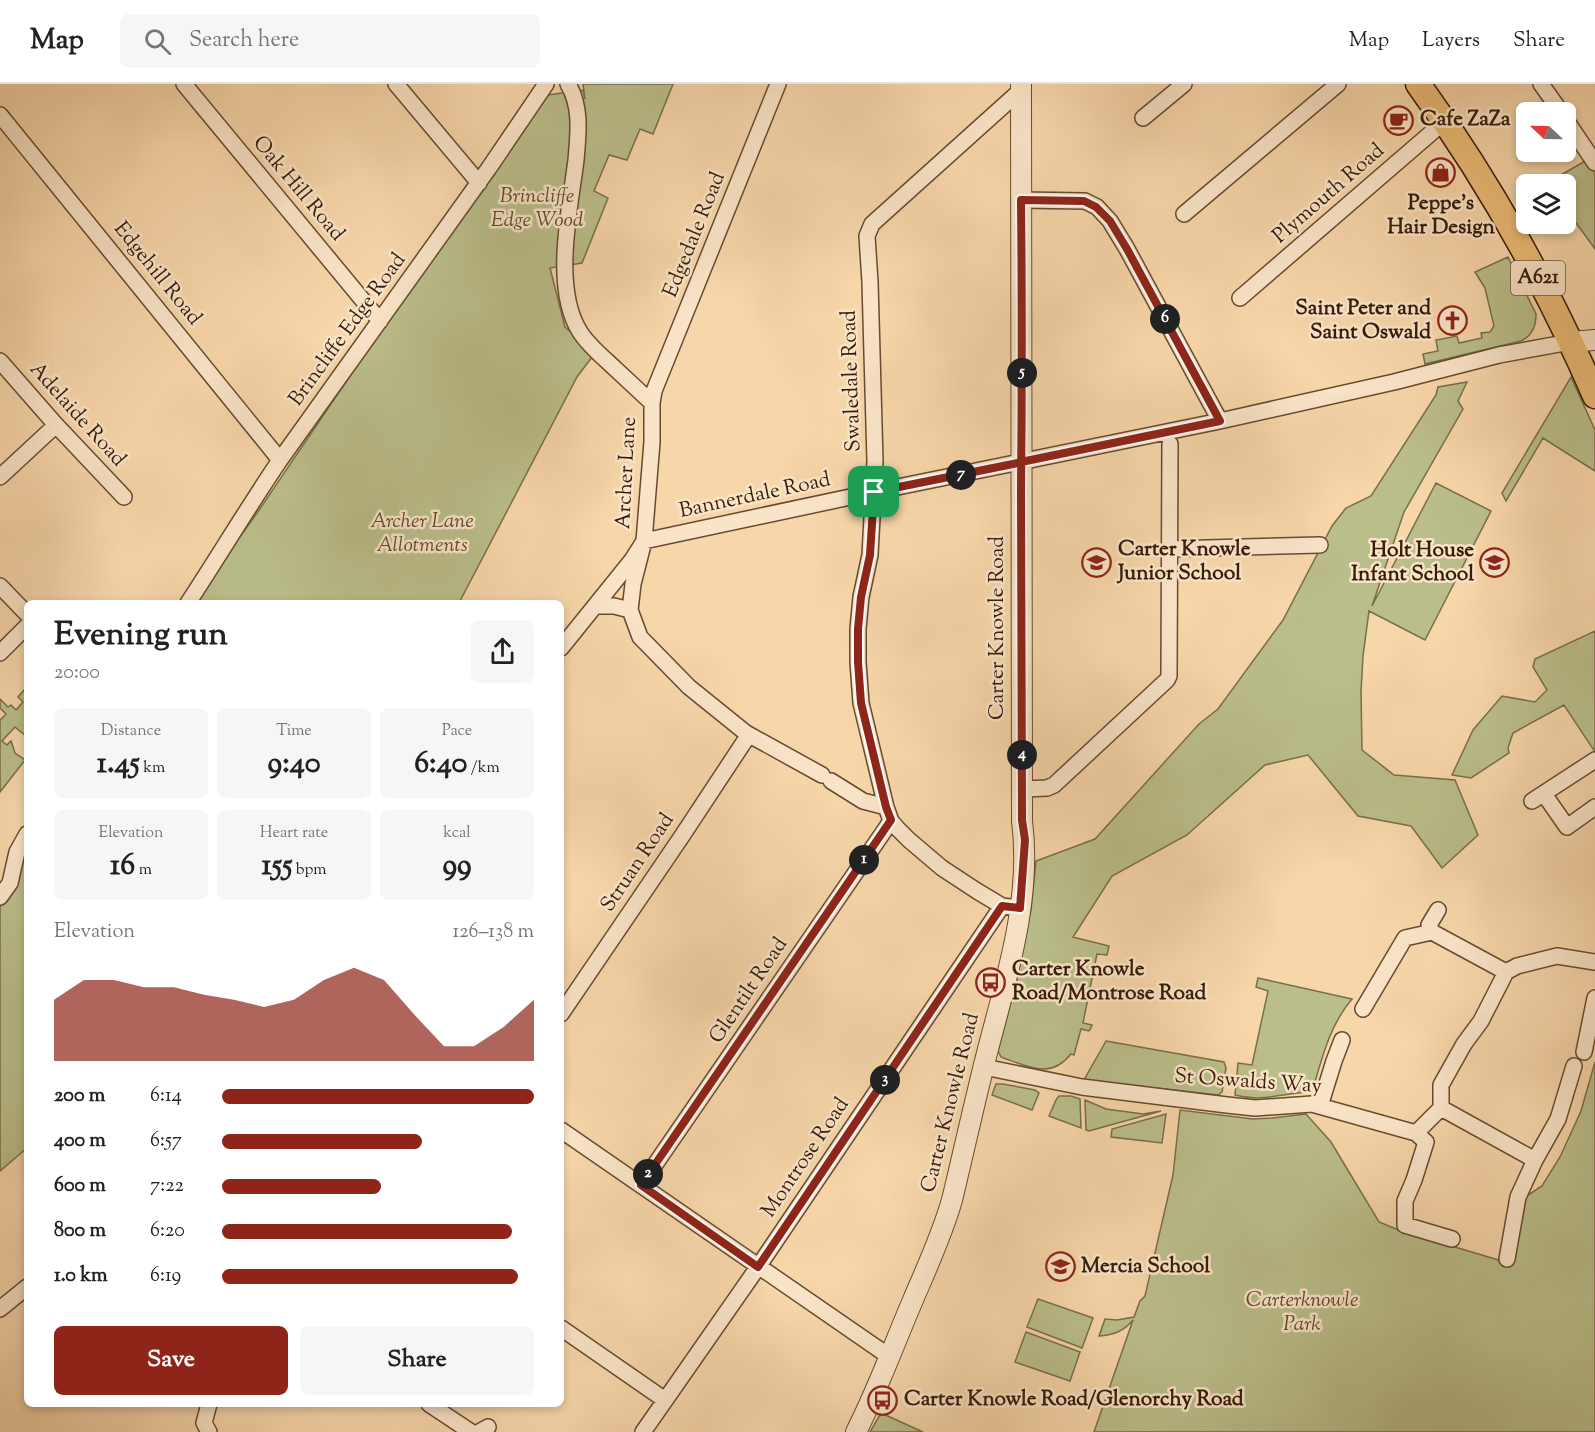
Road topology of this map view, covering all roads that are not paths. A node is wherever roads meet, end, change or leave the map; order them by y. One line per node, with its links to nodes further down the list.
1 (184, 84): 21 (street, Oak Hill Road)
2 (396, 84): 17 (street)
3 (546, 84): 17 (street, Brincliffe Edge Road)
4 (568, 84): 26 (street, Archer Lane)
5 (778, 84): 26 (street, Edgedale Road)
6 (1184, 84): 13 (street)
7 (1338, 84): 19 (street)
8 (1418, 84): 14 (main road, A621)
9 (1541, 84): 11 (street)
10 (1021, 87): 18 (street, Carter Knowle Road); 33 (street, Swaledale Road)
11 (1554, 102)
12 (0, 115): 30 (street, Edgehill Road)
13 (1143, 118)
14 (1445, 121): 20 (street, Plymouth Road); 23 (main road, A621)
15 (1576, 135): 16 (street)
16 (1595, 163)
17 (479, 183): 21 (street, Brincliffe Edge Road)
18 (1021, 200): 27 (street); 31 (street, Carter Knowle Road)
19 (1184, 213)
20 (1240, 298)
21 (380, 321): 30 (street, Brincliffe Edge Road)
22 (1595, 339): 23 (street)
23 (1570, 342): 25 (main road, A621); 27 (street, Bannerdale Road)
24 (0, 361): 28 (street, Adelaide Road)
25 (1595, 396)
26 (652, 403): 35 (street, Archer Lane)
27 (1220, 421): 31 (street, Bannerdale Road)
28 (56, 425): 32 (street); 34 (street, Adelaide Road)
29 (1170, 444): 37 (street)
30 (280, 460): 39 (street, Brincliffe Edge Road)
31 (1021, 462): 33 (street, Bannerdale Road); 48 (street, Carter Knowle Road)
32 (0, 477)
33 (874, 492): 35 (street, Bannerdale Road); 50 (street, Swaledale Road)
34 (124, 497)
35 (644, 541): 40 (street); 41 (street, Archer Lane)
36 (1320, 545): 37 (street)
37 (1170, 549): 48 (street)
38 (0, 586): 42 (street)
39 (190, 600)
40 (595, 606): 41 (street); 44 (street)
41 (630, 610): 46 (street, Archer Lane)
42 (24, 611)
43 (24, 629): 45 (street)
44 (564, 644)
45 (0, 653)
46 (746, 733): 50 (street, Archer Lane); 60 (street, Struan Road)
47 (1595, 760): 49 (street)
48 (1023, 789): 53 (street, Carter Knowle Road)
49 (1595, 807)
50 (888, 814): 53 (street, Archer Lane); 70 (street, Glentilt Road)
51 (24, 839): 52 (street)
52 (0, 897)
53 (1011, 907): 64 (street, Carter Knowle Road); 73 (street, Montrose Road)
54 (1438, 909): 55 (street)
55 (1432, 932): 57 (street); 59 (street)
56 (1595, 962): 57 (street)
57 (1506, 972): 66 (street)
58 (1594, 1005): 62 (street)
59 (1363, 1009)
60 (564, 1010)
61 (1342, 1040): 65 (street)
62 (1584, 1052)
63 (1574, 1066): 69 (street)
64 (984, 1067): 65 (street, St Oswalds Way); 77 (street, Carter Knowle Road)
65 (1320, 1106): 68 (street, St Oswalds Way)
66 (1441, 1108): 68 (street); 69 (street)
67 (564, 1132): 70 (street)
68 (1416, 1133): 71 (street)
69 (1535, 1160): 72 (street)
70 (641, 1185): 73 (street)
71 (1452, 1239)
72 (1507, 1259)
73 (758, 1267): 77 (street); 78 (street, Montrose Road)
74 (24, 1289): 75 (street)
75 (0, 1309)
76 (564, 1330): 78 (street)
77 (890, 1357): 82 (street, Carter Knowle Road)
78 (665, 1400): 81 (street, Montrose Road)
79 (434, 1407): 80 (street)
80 (471, 1432)
81 (643, 1432)
82 (856, 1432)

